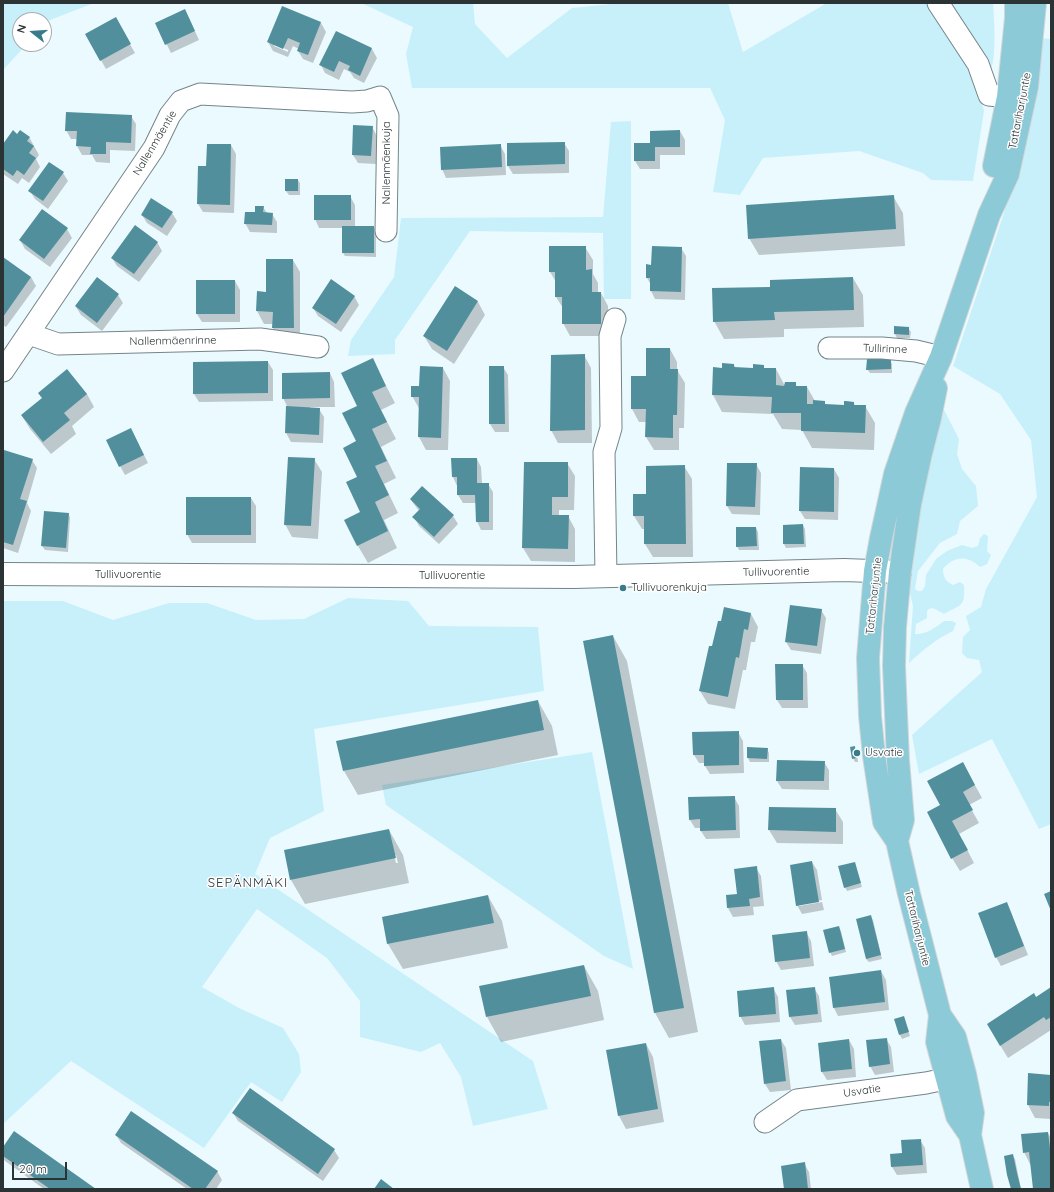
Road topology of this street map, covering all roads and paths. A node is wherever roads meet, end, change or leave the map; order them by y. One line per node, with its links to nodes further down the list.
1 (938, 3): 5 (street)
2 (1016, 3): 5 (main road, Tattariharjuntie)
3 (1035, 3): 6 (main road, Tattariharjuntie)
4 (380, 97): 7 (street, Nallenmäenkuja); 9 (street, Nallenmäentie)
5 (1008, 97): 6 (main road, Tattariharjuntie)
6 (989, 215): 12 (main road, Tattariharjuntie)
7 (386, 231)
8 (615, 318): 17 (street)
9 (29, 334): 10 (street, Nallenmäenrinne); 13 (street, Nallenmäentie)
10 (318, 347)
11 (829, 348): 12 (street, Tullirinne)
12 (941, 358): 14 (main road, Tattariharjuntie); 15 (main road, Tattariharjuntie)
13 (3, 371)
14 (875, 571): 15 (main road, Tullivuorentie); 17 (main road, Tullivuorentie); 18 (main road, Tattariharjuntie)
15 (900, 572): 18 (main road, Tattariharjuntie)
16 (3, 574): 17 (main road, Tullivuorentie)
17 (606, 576)
18 (897, 841): 19 (main road, Tattariharjuntie)
19 (956, 1076): 20 (street, Usvatie); 21 (main road, Tattariharjuntie)
20 (765, 1122)
21 (982, 1189)

